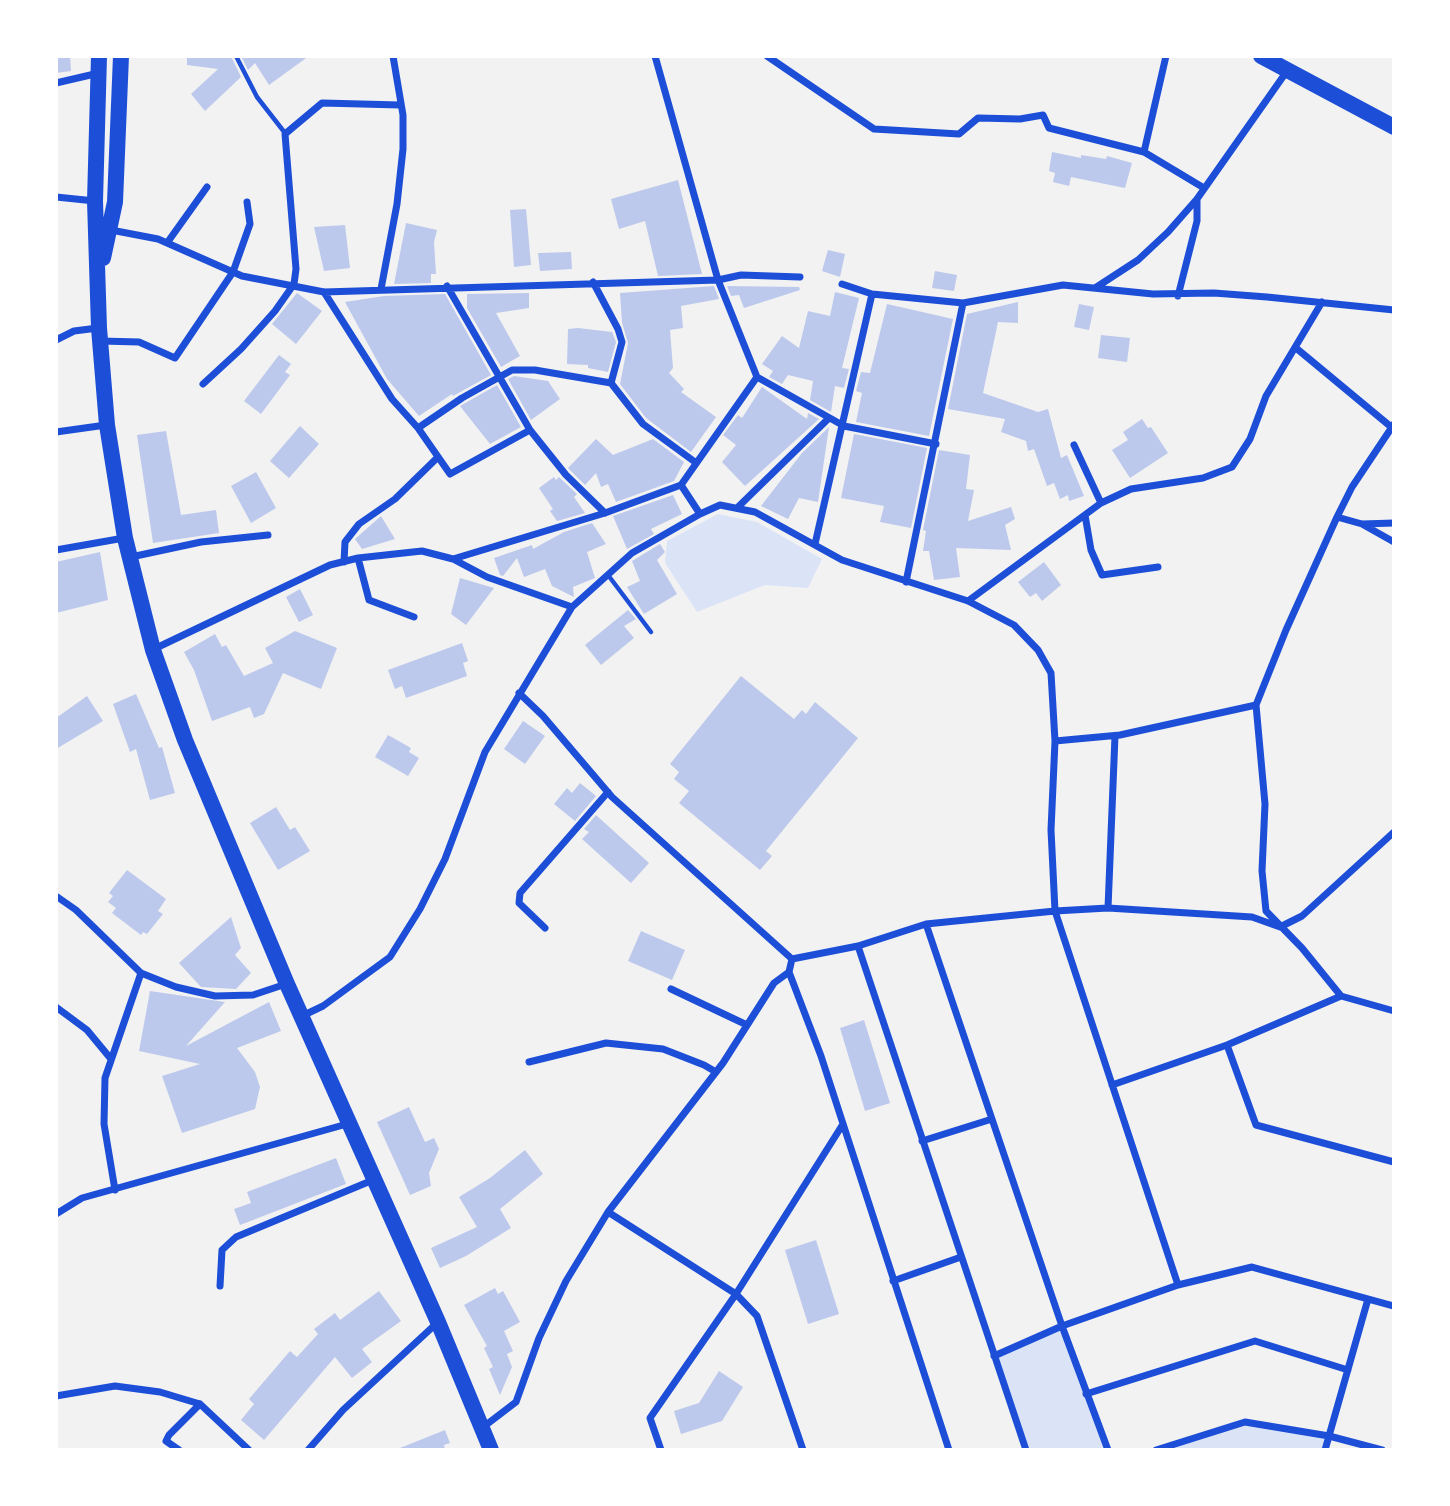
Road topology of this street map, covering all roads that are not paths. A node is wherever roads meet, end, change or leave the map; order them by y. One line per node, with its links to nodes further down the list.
1 (99, 56): 10 (main road)
2 (121, 56): 22 (main road)
3 (236, 56): 14 (lane)
4 (394, 56): 12 (street)
5 (655, 56): 27 (street)
6 (767, 56): 15 (street)
7 (1166, 56): 15 (street)
8 (1261, 56): 9 (main road)
9 (1287, 70): 13 (main road); 17 (street)
10 (99, 73): 11 (street); 20 (main road)
11 (56, 83)
12 (400, 105): 14 (street); 33 (street)
13 (1394, 127)
14 (285, 134): 29 (street)
15 (1143, 152): 17 (street)
16 (207, 187): 23 (street)
17 (1204, 188): 19 (street)
18 (56, 197): 20 (street)
19 (1197, 199): 32 (street); 36 (street)
20 (95, 201): 24 (main road)
21 (247, 202): 25 (street)
22 (111, 230): 23 (street); 24 (main road)
23 (167, 243): 25 (street)
24 (100, 270): 40 (main road)
25 (233, 272): 29 (street); 40 (street)
26 (800, 277): 27 (street)
27 (719, 279): 28 (street); 44 (street)
28 (593, 282): 31 (street); 45 (street)
29 (294, 284): 34 (street); 46 (street)
30 (842, 284): 35 (street)
31 (447, 286): 33 (street); 43 (street)
32 (1094, 288): 36 (street); 38 (street)
33 (381, 289): 34 (street)
34 (324, 292): 51 (street)
35 (872, 294): 38 (street); 50 (street)
36 (1178, 296): 37 (street)
37 (1322, 302): 39 (street); 42 (street)
38 (962, 303): 54 (street)
39 (1394, 310)
40 (100, 334): 41 (street); 48 (main road)
41 (56, 340)
42 (1296, 348): 49 (street); 59 (street)
43 (499, 376): 45 (street); 51 (street); 52 (street)
44 (757, 377): 47 (street); 57 (street)
45 (611, 383): 57 (street)
46 (203, 384)
47 (828, 419): 50 (street); 60 (street)
48 (107, 425): 53 (street); 68 (main road)
49 (1392, 425): 64 (street)
50 (844, 426): 54 (street); 70 (street)
51 (418, 428): 56 (street)
52 (530, 430): 56 (street); 61 (street)
53 (56, 432)
54 (936, 444): 78 (street)
55 (1074, 445): 59 (street)
56 (438, 457): 75 (street)
57 (695, 462): 58 (street)
58 (681, 485): 61 (street); 62 (street)
59 (1101, 503): 63 (street)
60 (737, 508): 62 (street); 70 (street)
61 (605, 513): 74 (street)
62 (700, 514): 77 (street)
63 (1085, 515): 76 (street); 79 (street)
64 (1337, 517): 66 (street); 85 (street)
65 (1394, 523): 66 (street)
66 (1362, 524): 69 (street)
67 (268, 535): 72 (street)
68 (125, 538): 71 (street); 72 (main road)
69 (1394, 542)
70 (815, 544): 78 (street)
71 (56, 550)
72 (130, 557): 83 (main road)
73 (358, 558): 74 (street); 75 (street); 81 (street)
74 (453, 559): 80 (street)
75 (344, 562): 83 (street)
76 (1158, 566)
77 (608, 575): 80 (street); 82 (lane)
78 (906, 582): 79 (street)
79 (968, 601): 87 (street)
80 (572, 607): 84 (street)
81 (414, 617)
82 (651, 632)
83 (153, 650): 100 (main road)
84 (519, 693): 88 (street); 105 (street)
85 (1256, 705): 86 (street); 94 (street)
86 (1115, 736): 87 (street); 91 (street)
87 (1055, 741): 92 (street)
88 (608, 792): 95 (street); 97 (street)
89 (1394, 833): 94 (street)
90 (56, 896): 99 (street)
91 (1108, 908): 92 (street); 94 (street)
92 (1055, 911): 93 (street); 111 (street)
93 (926, 923): 96 (street); 112 (street)
94 (1280, 927): 102 (street)
95 (545, 928)
96 (858, 946): 97 (street); 115 (street)
97 (792, 959): 98 (street)
98 (789, 972): 106 (street); 114 (street)
99 (141, 973): 100 (street); 108 (street)
100 (287, 984): 105 (main road)
101 (671, 989): 106 (street)
102 (1341, 996): 104 (street); 107 (street)
103 (56, 1007): 108 (street)
104 (1394, 1011)
105 (301, 1016): 113 (main road)
106 (747, 1025): 110 (street)
107 (1227, 1045): 111 (street); 116 (street)
108 (111, 1059): 118 (street)
109 (529, 1062): 110 (street)
110 (716, 1072): 119 (street)
111 (1112, 1085): 123 (street)
112 (992, 1119): 115 (street); 129 (street)
113 (347, 1124): 117 (main road); 118 (street)
114 (843, 1124): 122 (street); 125 (street)
115 (922, 1141): 121 (street)
116 (1394, 1162)
117 (373, 1180): 124 (street); 128 (main road)
118 (114, 1190): 120 (street)
119 (608, 1212): 125 (street); 135 (street)
120 (56, 1214)
121 (961, 1257): 122 (street); 130 (street)
122 (893, 1281): 143 (street)
123 (1178, 1285): 126 (street); 129 (street)
124 (220, 1286)
125 (736, 1294): 141 (street); 142 (street)
126 (1368, 1299): 127 (street); 131 (street)
127 (1394, 1306)
128 (438, 1322): 135 (main road); 139 (street)
129 (1062, 1326): 130 (street); 132 (street)
130 (994, 1356): 144 (street)
131 (1348, 1370): 132 (street); 136 (street)
132 (1086, 1394): 145 (street)
133 (56, 1396): 134 (street)
134 (200, 1405): 137 (street); 138 (street)
135 (482, 1428): 140 (main road)
136 (1329, 1436): 146 (street); 147 (street); 148 (street)
137 (179, 1450)
138 (249, 1450)
139 (308, 1450)
140 (491, 1450)
141 (661, 1450)
142 (803, 1450)
143 (949, 1450)
144 (1026, 1450)
145 (1108, 1450)
146 (1156, 1450)
147 (1325, 1450)
148 (1382, 1450)

